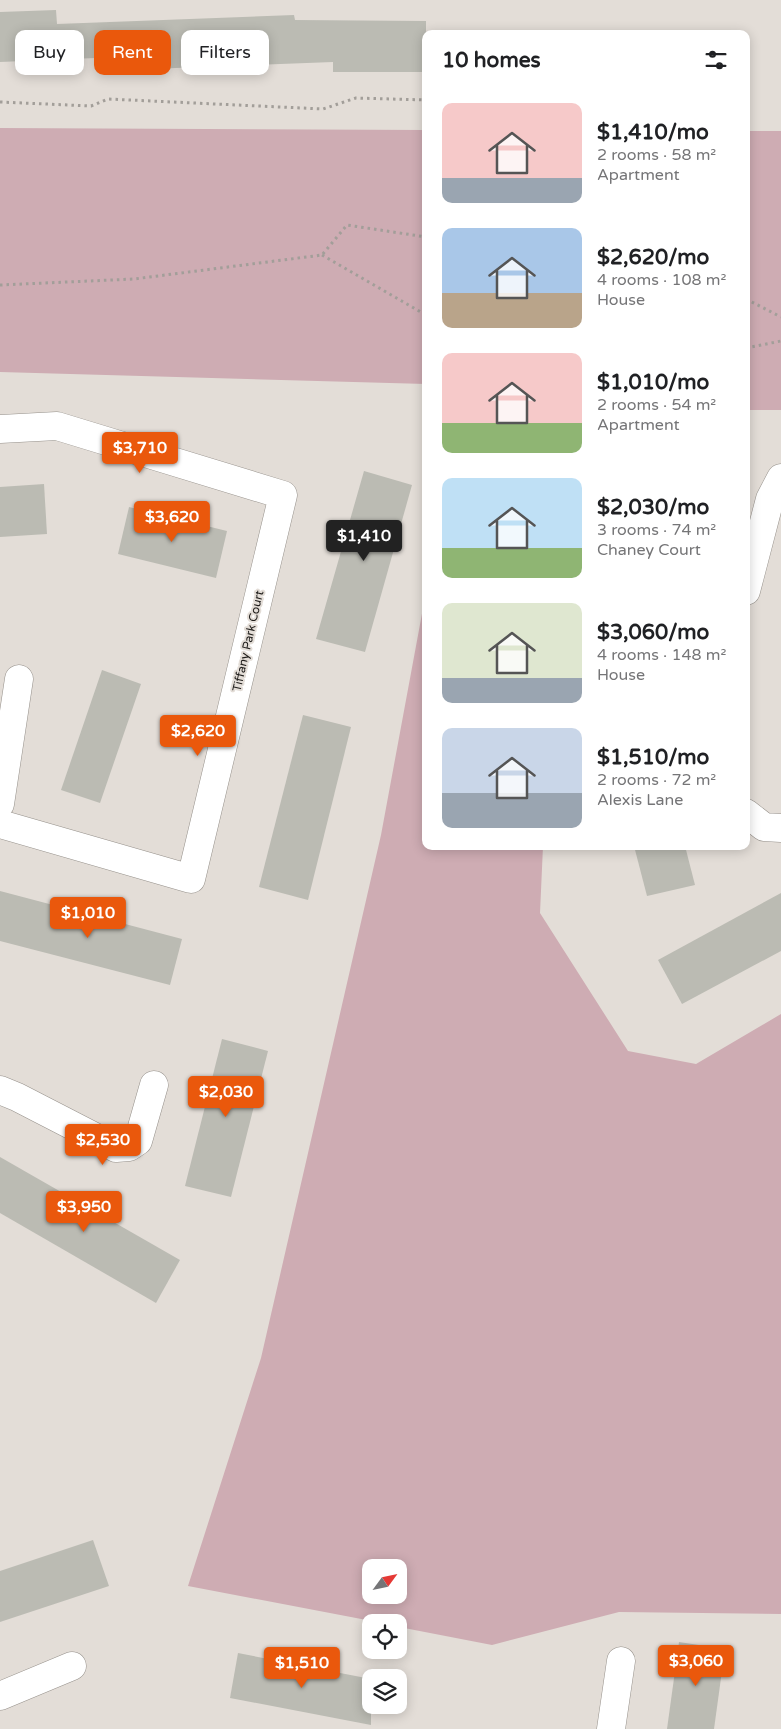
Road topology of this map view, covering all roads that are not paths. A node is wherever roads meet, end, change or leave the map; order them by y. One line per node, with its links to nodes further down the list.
1 (0, 429): 7 (street, Tiffany Park Court)
2 (779, 480): 3 (street)
3 (750, 576)
4 (19, 679): 5 (street)
5 (0, 804)
6 (750, 816): 8 (street)
7 (0, 824)
8 (781, 828)
9 (154, 1085): 10 (street)
10 (0, 1090)
11 (621, 1661): 14 (street)
12 (72, 1666): 13 (street)
13 (0, 1696)
14 (611, 1729)

